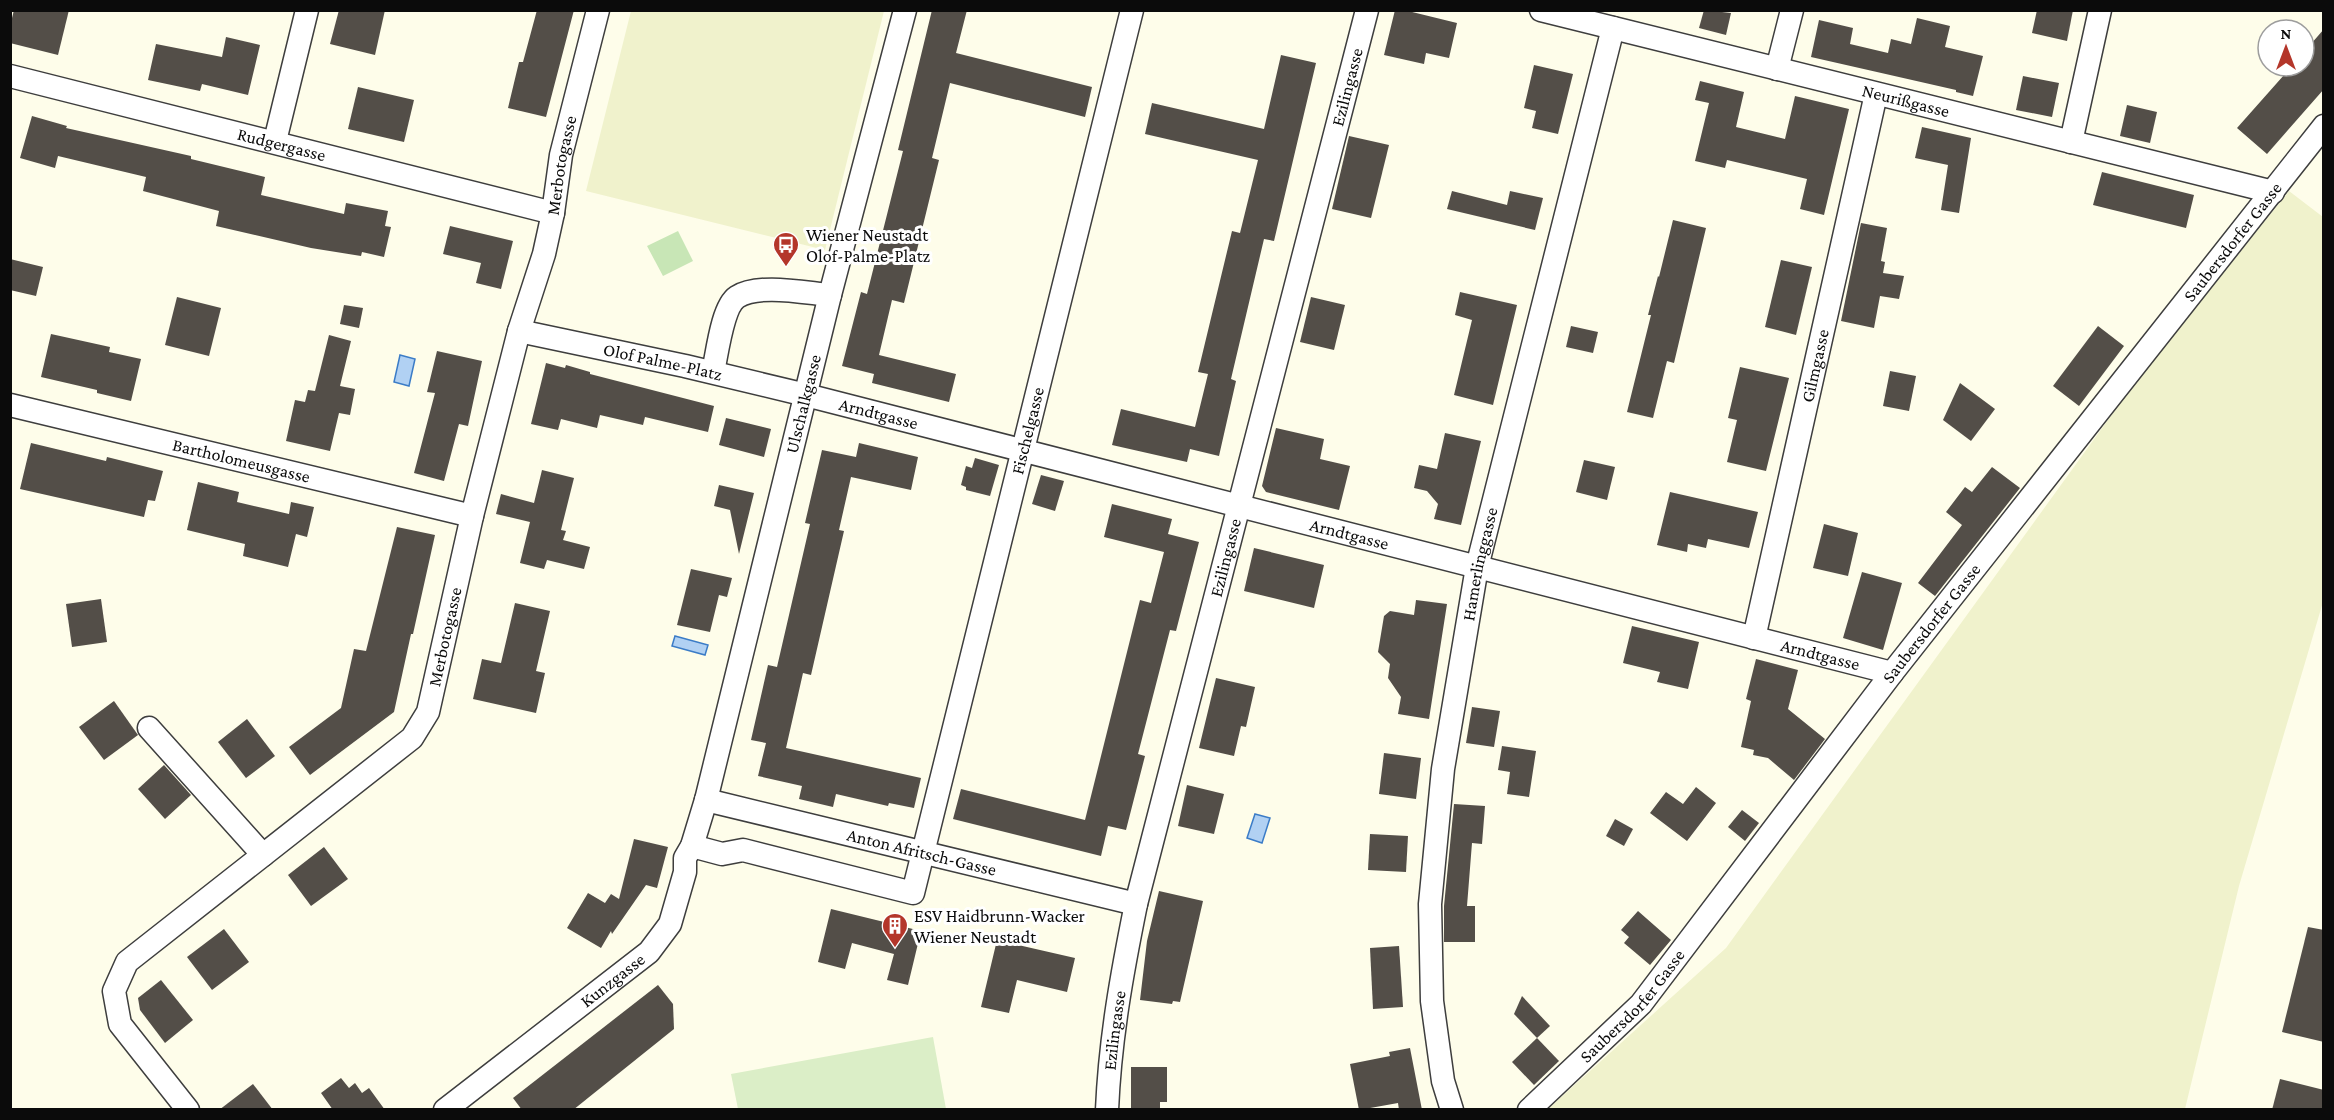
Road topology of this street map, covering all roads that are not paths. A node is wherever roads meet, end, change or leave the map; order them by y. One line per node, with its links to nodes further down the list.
1 (307, 10): 14 (street)
2 (598, 10): 17 (street, Merbotogasse)
3 (905, 10): 18 (street, Ulschalkgasse)
4 (1132, 10): 23 (street, Fischelgasse)
5 (1367, 10): 24 (street, Ezilingasse)
6 (1541, 10): 9 (street, Neurißgasse)
7 (1792, 10): 10 (street)
8 (2100, 10): 15 (street)
9 (1613, 28): 10 (street, Neurißgasse); 26 (street, Hamerlinggasse)
10 (1777, 69): 12 (street, Neurißgasse)
11 (10, 76): 14 (street, Rudgergasse)
12 (1876, 94): 15 (street, Neurißgasse); 27 (street, Gilmgasse)
13 (2324, 126): 16 (street, Saubersdorfer Gasse)
14 (275, 141): 17 (street, Rudgergasse)
15 (2071, 142): 16 (street, Neurißgasse)
16 (2273, 192): 28 (street, Saubersdorfer Gasse)
17 (553, 213): 19 (street, Merbotogasse)
18 (830, 295): 20 (street); 21 (street, Ulschalkgasse)
19 (519, 332): 20 (street, Olof Palme-Platz); 25 (street, Merbotogasse)
20 (713, 372): 21 (street, Olof Palme-Platz)
21 (806, 395): 23 (street, Arndtgasse); 30 (street, Ulschalkgasse)
22 (10, 405): 25 (street, Bartholomeusgasse)
23 (1023, 451): 24 (street, Arndtgasse); 32 (street, Fischelgasse)
24 (1239, 506): 26 (street, Arndtgasse); 34 (street, Ezilingasse)
25 (472, 516): 33 (street, Merbotogasse)
26 (1477, 567): 27 (street, Arndtgasse); 38 (street, Hamerlinggasse)
27 (1754, 638): 28 (street, Arndtgasse)
28 (1892, 673): 39 (street, Saubersdorfer Gasse)
29 (149, 728): 33 (street)
30 (706, 800): 31 (street, Kunzgasse); 32 (street, Anton Afritsch-Gasse)
31 (692, 846): 32 (street, Fischelgasse); 36 (street, Kunzgasse)
32 (922, 852): 34 (street, Anton Afritsch-Gasse)
33 (263, 855): 35 (street, Merbotogasse)
34 (1136, 904): 37 (street, Ezilingasse)
35 (188, 1110)
36 (445, 1110)
37 (1107, 1110)
38 (1452, 1110)
39 (1529, 1110)

